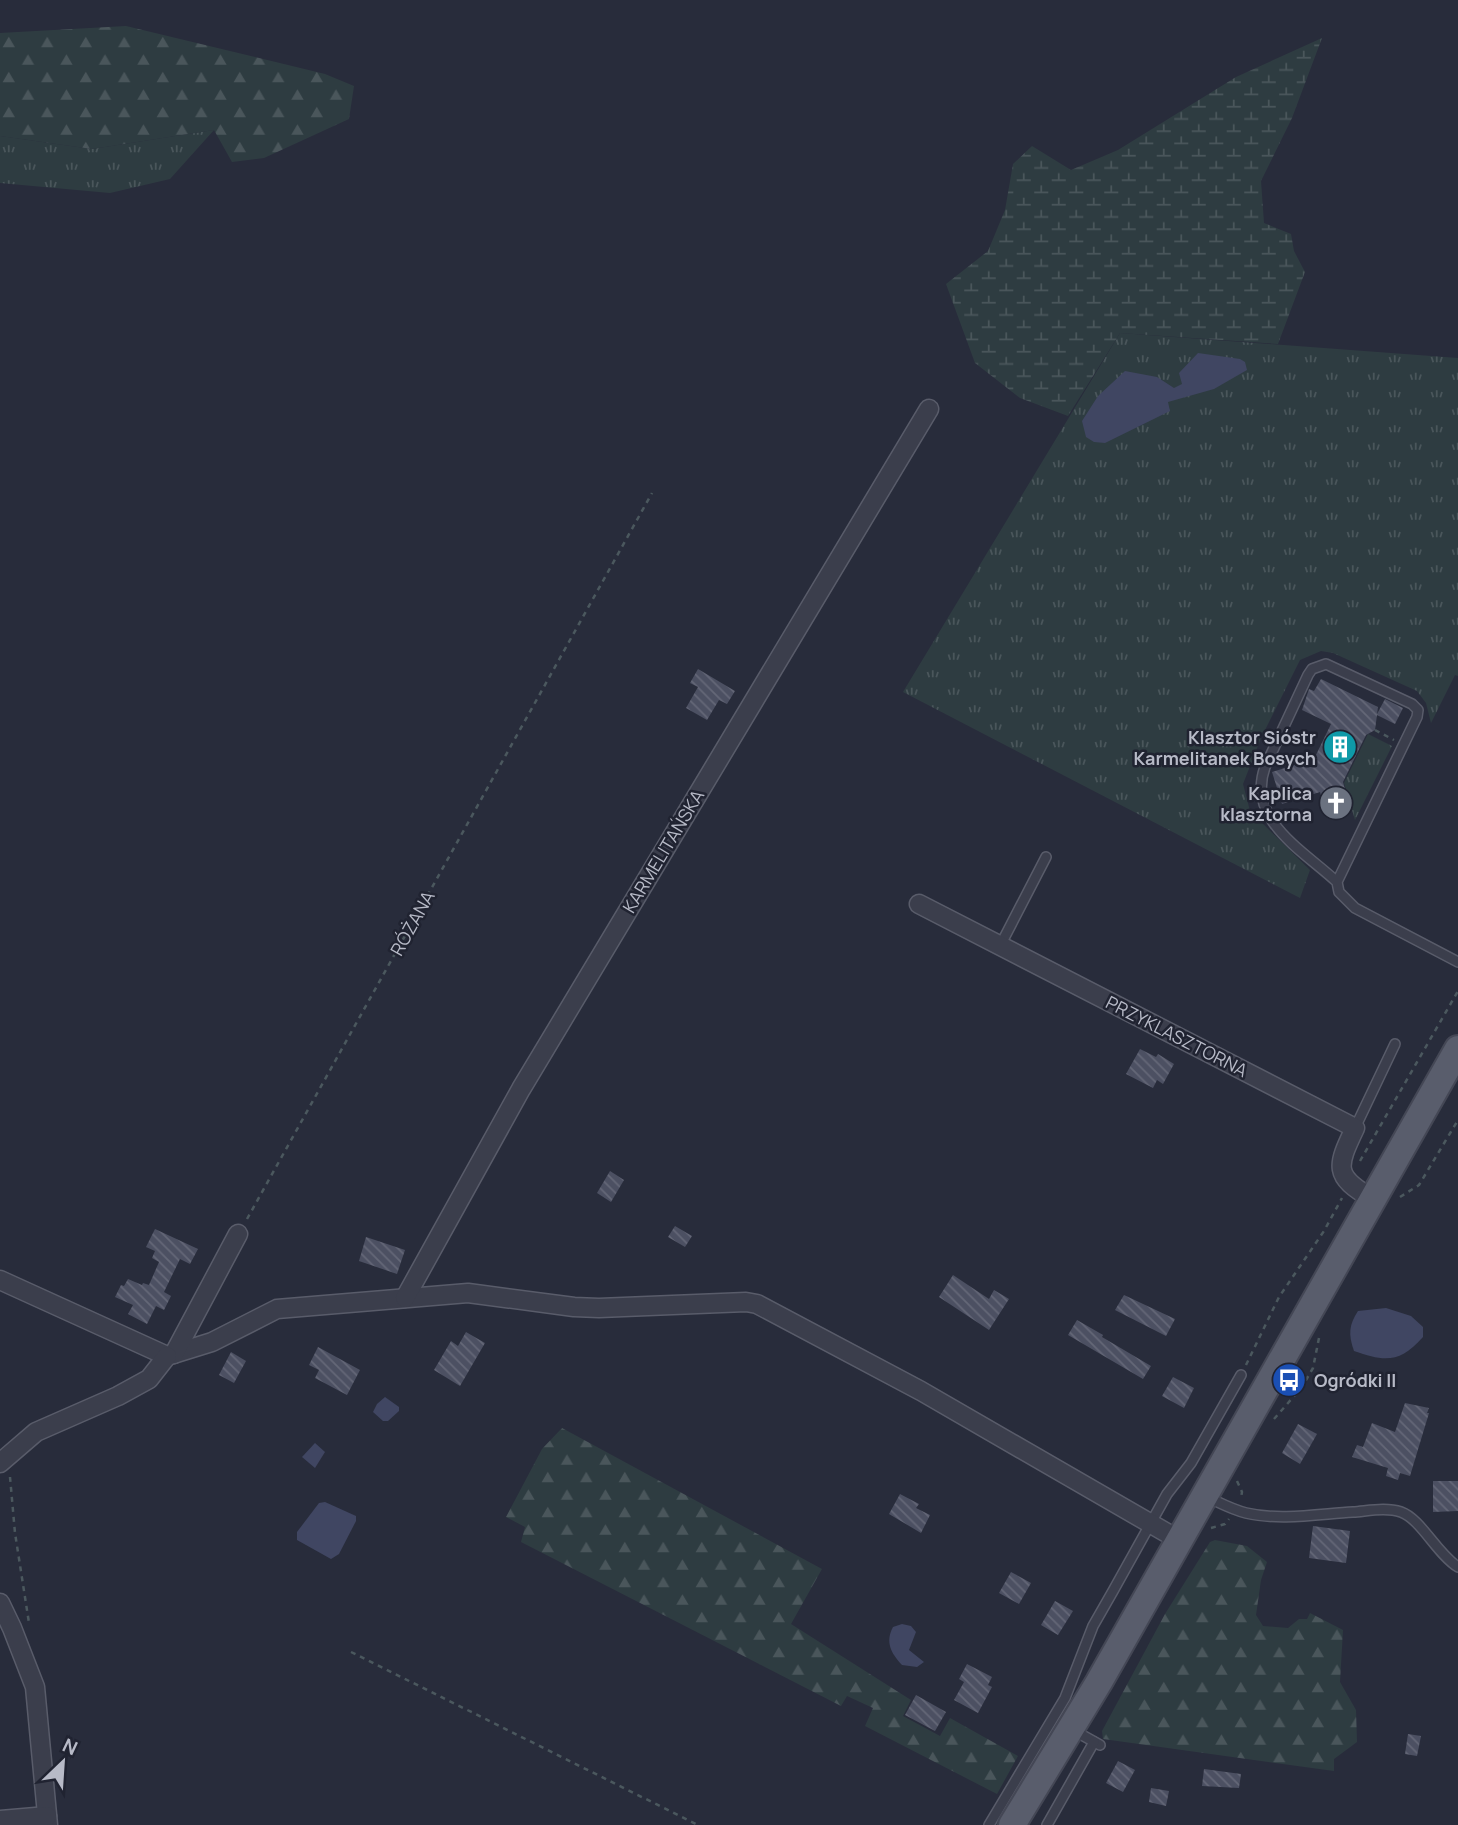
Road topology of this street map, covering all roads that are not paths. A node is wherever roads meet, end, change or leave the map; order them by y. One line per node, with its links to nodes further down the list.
1 (929, 409): 13 (street, KARMELITAŃSKA)
2 (1046, 857): 5 (lane)
3 (1337, 881): 3 (lane); 6 (lane)
4 (919, 904): 5 (street, PRZYKLASZTORNA)
5 (1000, 946): 9 (street, PRZYKLASZTORNA)
6 (1458, 962)
7 (1395, 1044): 9 (lane)
8 (1458, 1049): 10 (main road)
9 (1356, 1128): 10 (street)
10 (1382, 1201): 17 (main road)
11 (238, 1234): 14 (street)
12 (0, 1280): 14 (street)
13 (405, 1298): 14 (street); 18 (street)
14 (171, 1355): 16 (street)
15 (1241, 1374): 18 (lane)
16 (4, 1460)
17 (1204, 1495): 19 (main road); 20 (lane)
18 (1150, 1525): 19 (street); 25 (lane)
19 (1180, 1540): 22 (main road)
20 (1458, 1567)
21 (0, 1603): 24 (street)
22 (1071, 1729): 26 (main road); 27 (lane)
23 (0, 1820): 24 (street)
24 (48, 1821)
25 (989, 1825)
26 (1013, 1825)
27 (1047, 1825)

